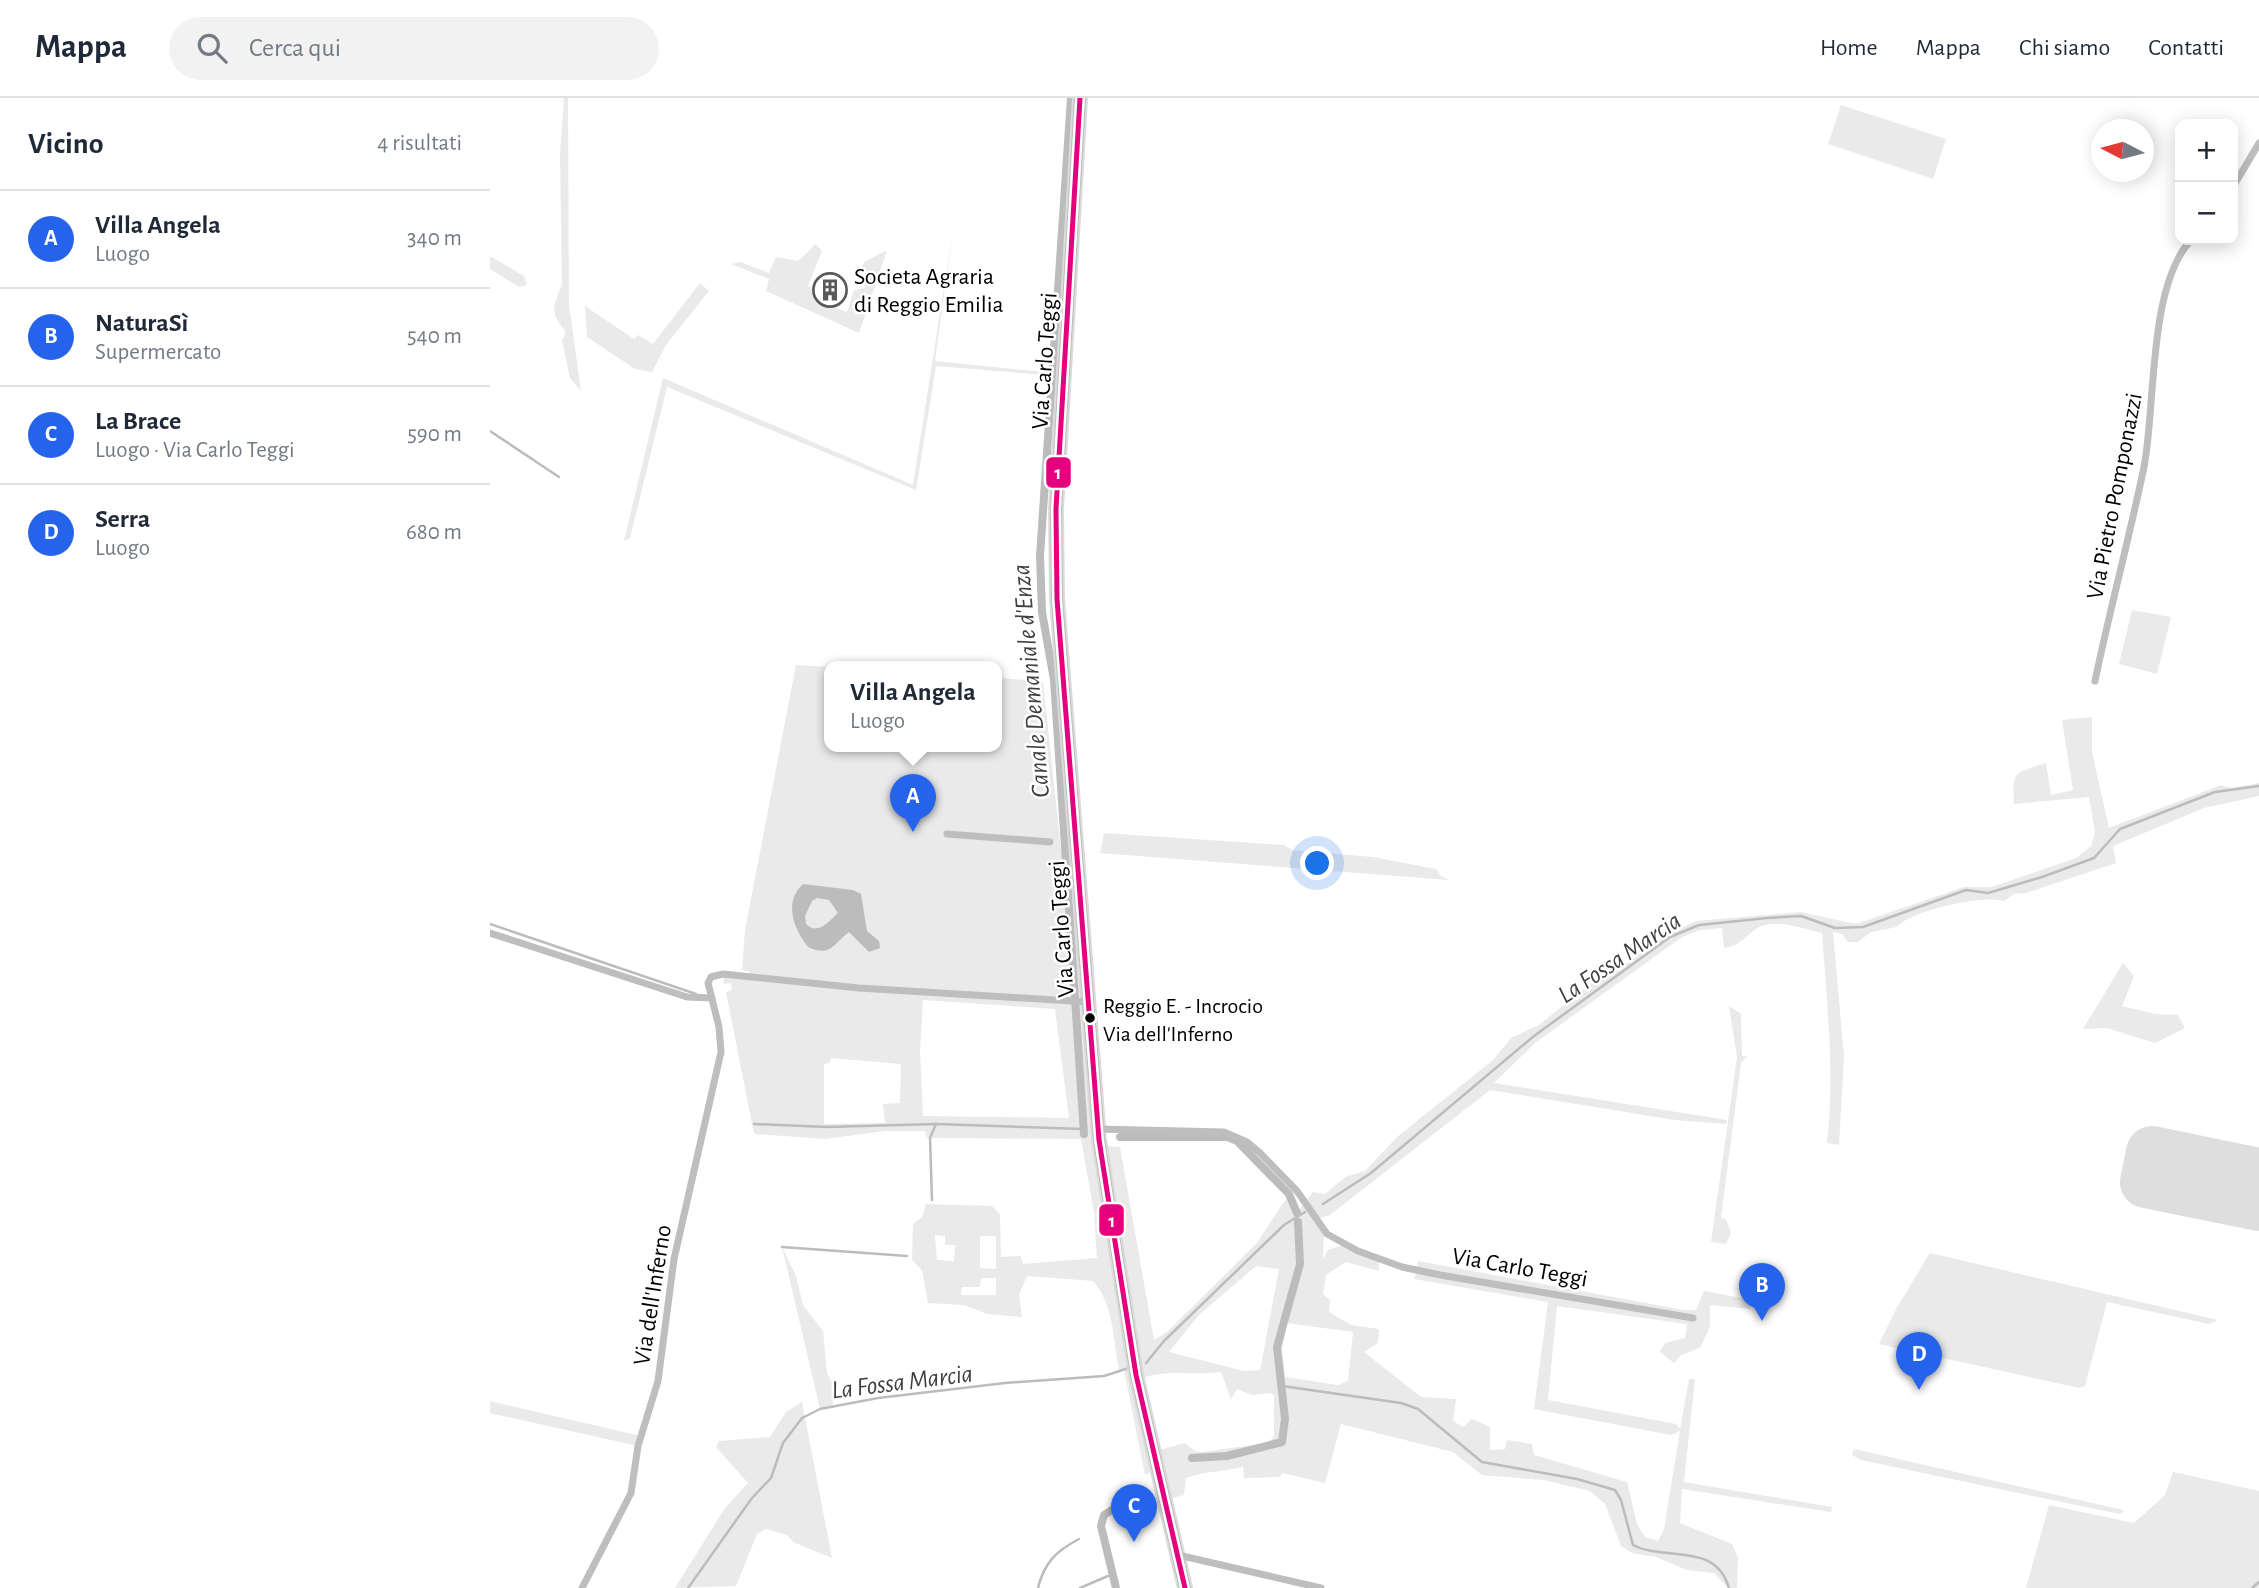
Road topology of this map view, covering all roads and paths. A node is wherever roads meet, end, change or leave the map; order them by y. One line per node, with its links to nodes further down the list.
1 (1080, 98): 10 (main road, Via Carlo Teggi)
2 (2259, 143): 3 (street)
3 (2236, 182)
4 (2187, 245): 5 (street, Via Pietro Pomponazzi)
5 (2095, 681)
6 (947, 834): 7 (street)
7 (1050, 842)
8 (490, 933): 9 (street)
9 (712, 998): 10 (street); 14 (street, Via dell'Inferno)
10 (1084, 1002): 11 (main road, Via Carlo Teggi)
11 (1098, 1129): 12 (street, Via Carlo Teggi); 13 (main road, Via Carlo Teggi)
12 (1693, 1318)
13 (1178, 1555): 15 (main road, Via Carlo Teggi); 16 (street)
14 (582, 1588)
15 (1185, 1588)
16 (1321, 1588)

